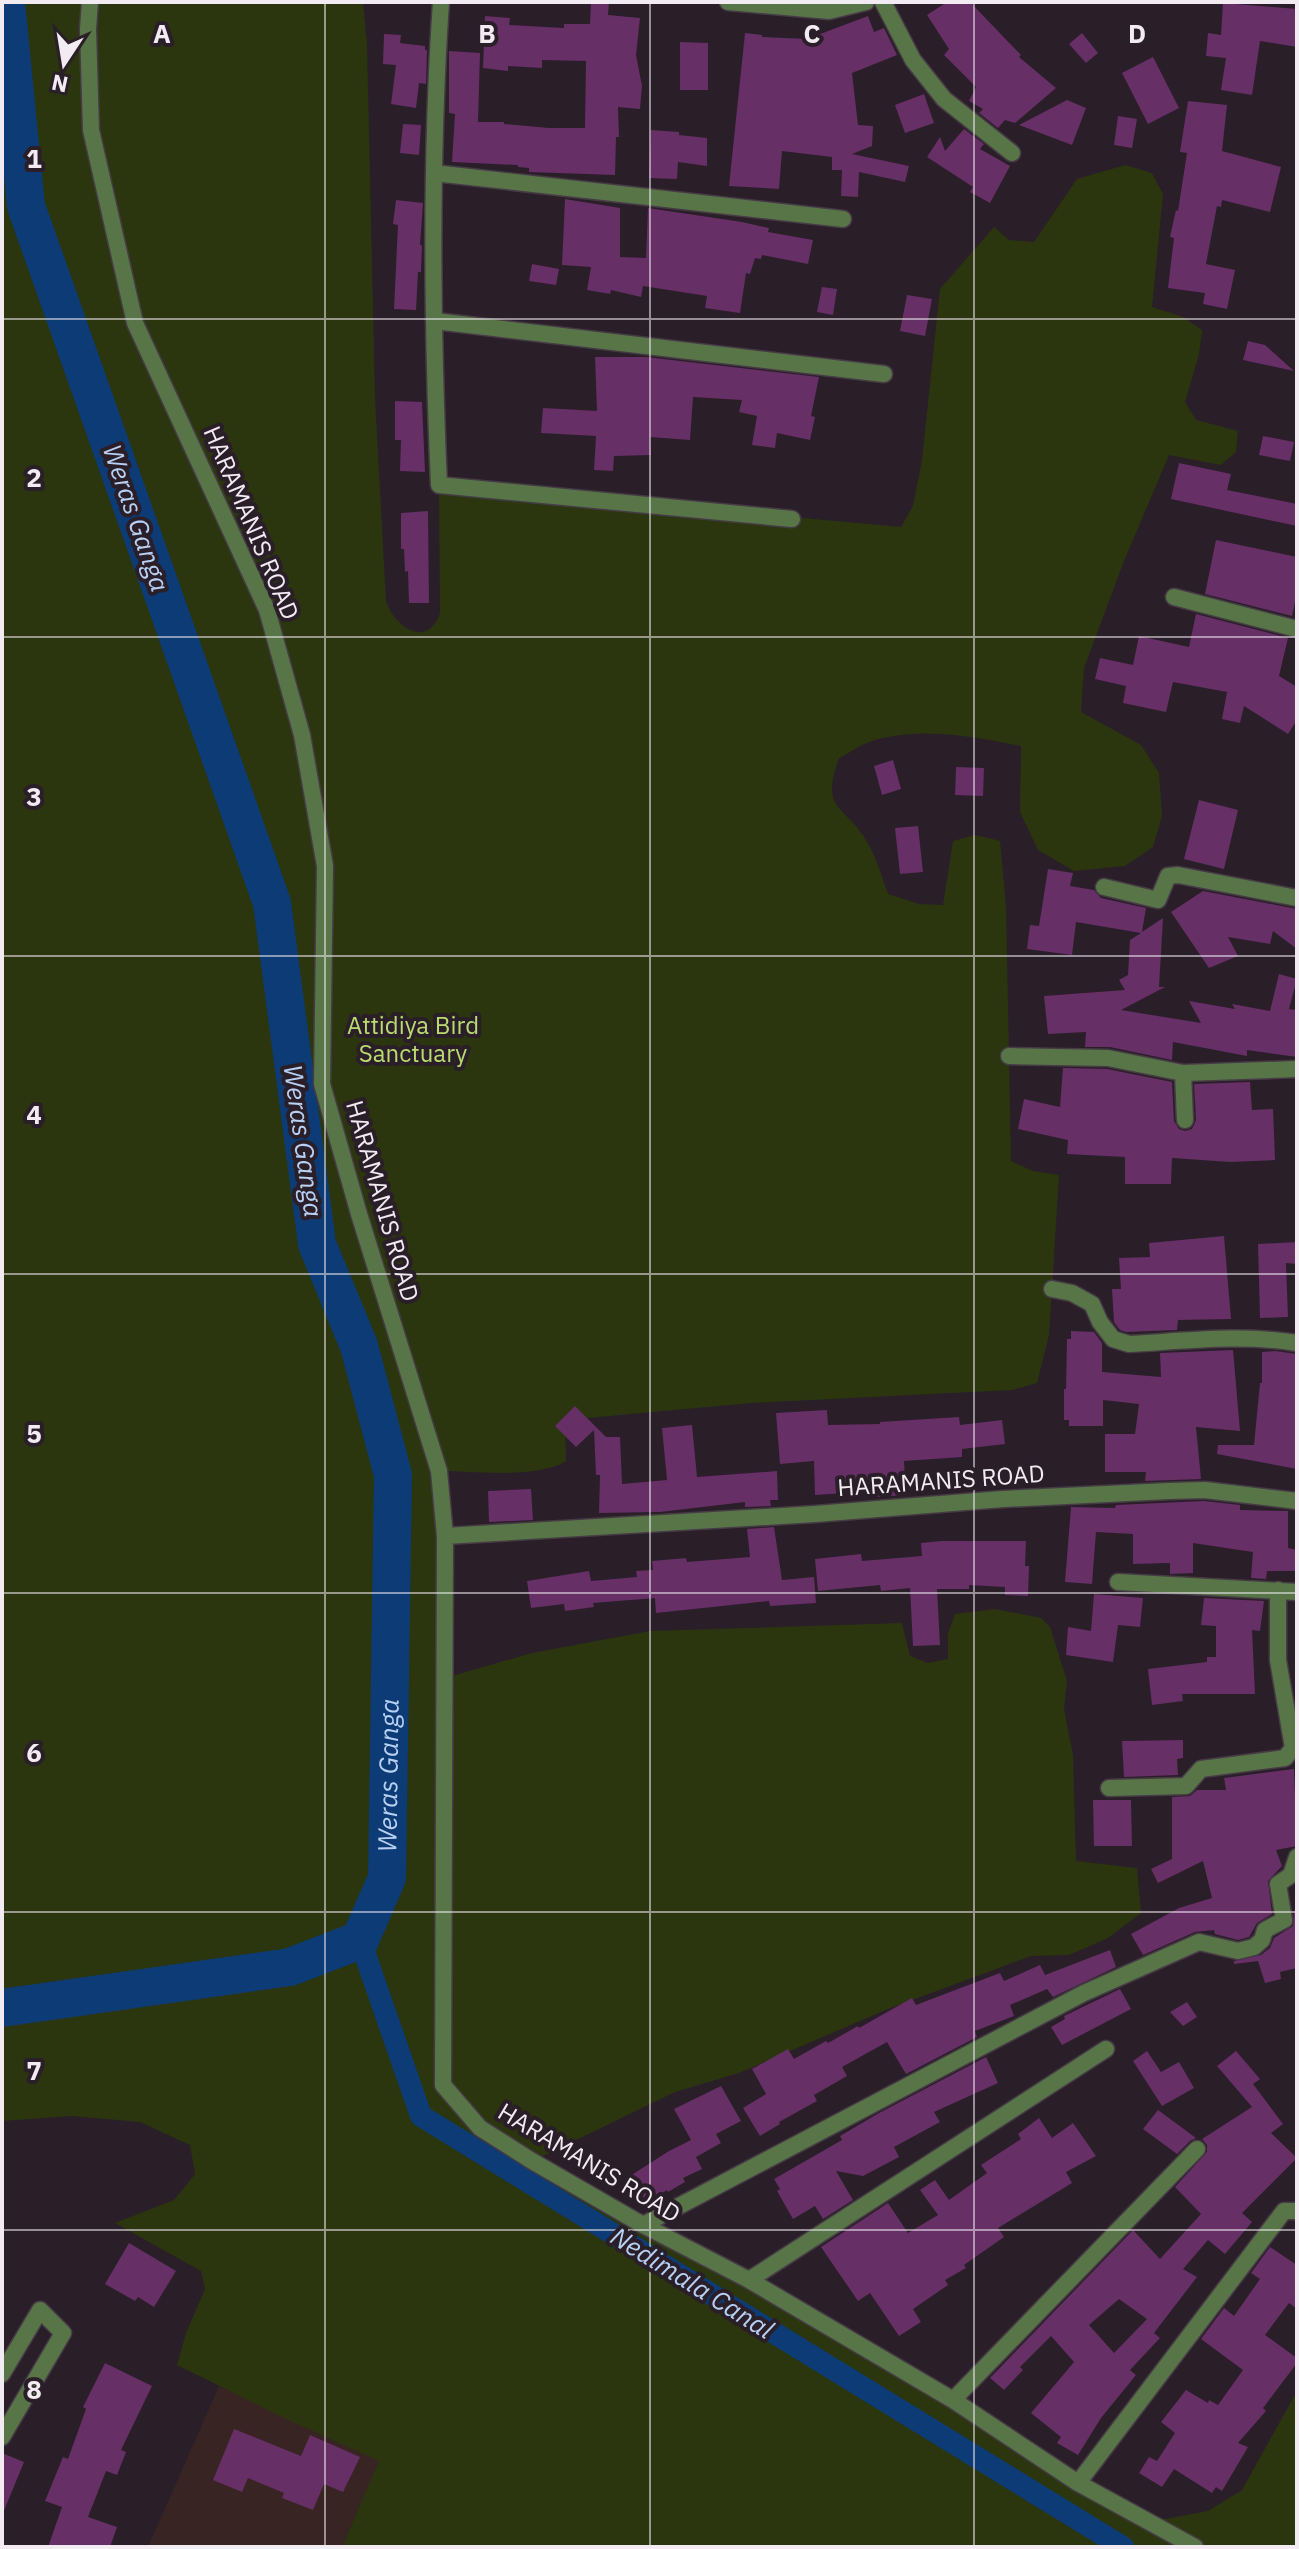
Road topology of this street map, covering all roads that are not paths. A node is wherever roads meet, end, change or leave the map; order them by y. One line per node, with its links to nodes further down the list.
1 (90, 2): 23 (street, HARAMANIS ROAD)
2 (441, 2): 7 (street)
3 (728, 2): 4 (street)
4 (866, 2)
5 (883, 2): 6 (street)
6 (1012, 153)
7 (434, 173): 8 (street); 9 (street)
8 (843, 219)
9 (435, 321): 10 (street); 11 (street)
10 (884, 374)
11 (792, 519)
12 (1174, 597): 13 (street)
13 (1297, 629)
14 (1104, 887): 15 (street)
15 (1297, 898)
16 (1009, 1056): 18 (street)
17 (1297, 1069): 18 (street)
18 (1183, 1073): 19 (street)
19 (1185, 1120)
20 (1052, 1289): 21 (street)
21 (1297, 1343)
22 (1297, 1501): 23 (street, HARAMANIS ROAD)
23 (445, 1536): 32 (street, HARAMANIS ROAD)
24 (1118, 1582): 25 (street)
25 (1278, 1590): 26 (street); 27 (street)
26 (1297, 1592)
27 (1109, 1788)
28 (1297, 1857): 32 (street)
29 (1106, 2049): 33 (street)
30 (1197, 2149): 35 (street)
31 (1297, 2211): 37 (street)
32 (643, 2225): 33 (street, HARAMANIS ROAD)
33 (749, 2280): 35 (street, HARAMANIS ROAD)
34 (2, 2374): 36 (street)
35 (953, 2400): 37 (street, HARAMANIS ROAD)
36 (2, 2437)
37 (1078, 2483): 38 (street, HARAMANIS ROAD)
38 (1195, 2547)

